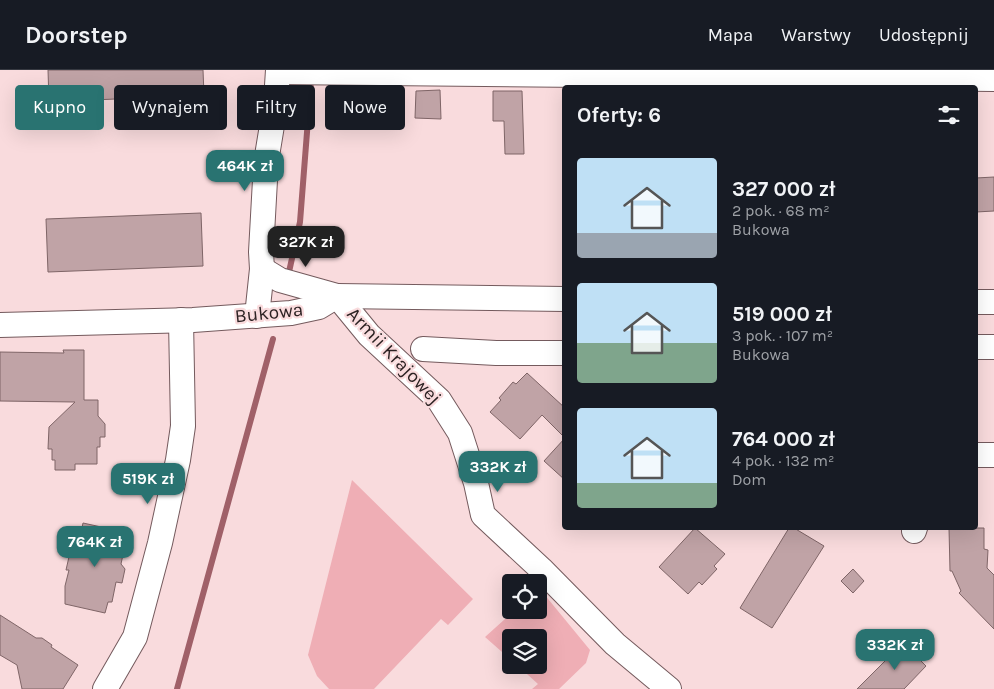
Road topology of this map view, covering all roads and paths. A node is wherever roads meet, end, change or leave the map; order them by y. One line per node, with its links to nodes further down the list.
1 (278, 71): 2 (street); 3 (street)
2 (994, 79)
3 (262, 269): 4 (street); 8 (street)
4 (337, 296): 5 (street, Bukowa); 8 (street, Bukowa); 18 (street, Armii Krajowej)
5 (562, 299)
6 (978, 302): 7 (street)
7 (994, 302)
8 (257, 316): 9 (street, Bukowa)
9 (181, 320): 10 (street, Bukowa); 17 (street)
10 (0, 325)
11 (978, 347): 12 (street)
12 (994, 347)
13 (423, 349): 14 (street)
14 (562, 353)
15 (978, 455): 16 (street)
16 (994, 455)
17 (105, 689)
18 (670, 689)

